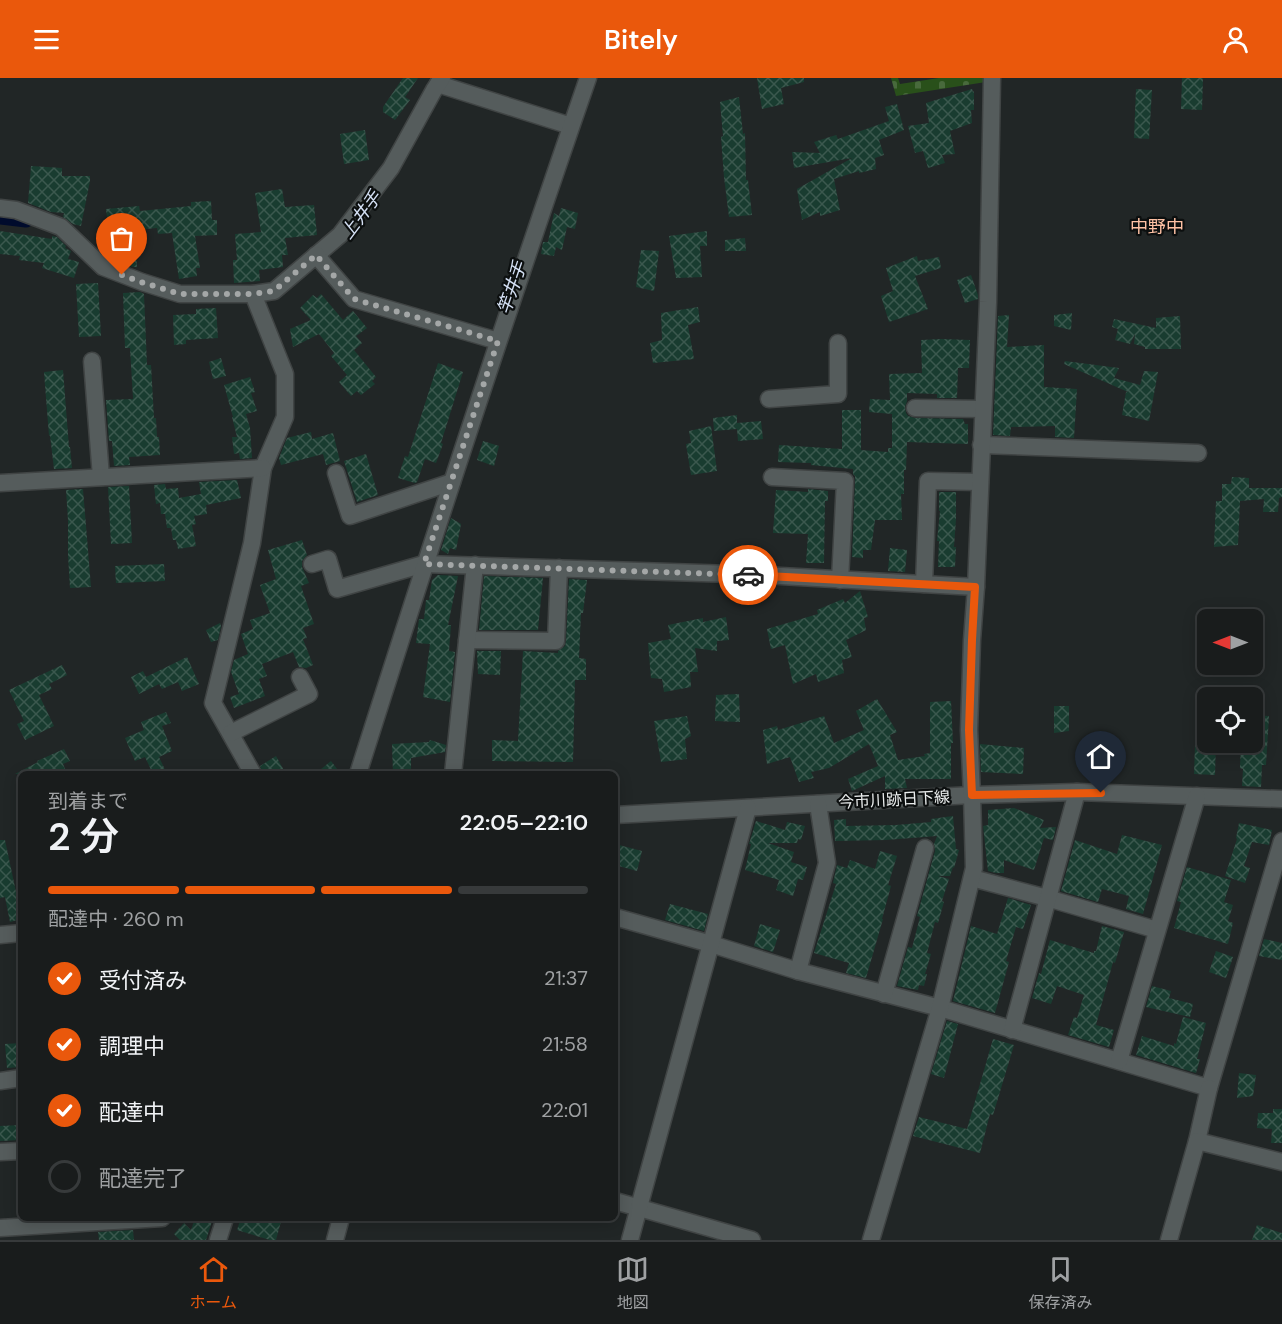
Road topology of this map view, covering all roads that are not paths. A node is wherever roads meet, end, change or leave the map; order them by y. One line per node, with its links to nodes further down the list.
1 (588, 78): 4 (street)
2 (992, 78): 13 (street)
3 (440, 81): 4 (street); 6 (street)
4 (571, 126): 8 (street)
5 (0, 208): 7 (street)
6 (316, 255): 7 (street); 8 (street)
7 (253, 294): 16 (street)
8 (498, 341): 20 (street)
9 (838, 343): 11 (street)
10 (92, 361): 18 (street)
11 (769, 399)
12 (915, 408): 13 (street)
13 (983, 409): 14 (street)
14 (981, 445): 15 (street); 21 (street)
15 (1198, 453)
16 (263, 468): 18 (street); 32 (street)
17 (336, 473): 20 (street)
18 (101, 477): 22 (street)
19 (771, 477): 27 (street)
20 (452, 482): 24 (street)
21 (980, 482): 28 (street); 29 (street)
22 (0, 483)
23 (312, 564): 24 (street)
24 (424, 564): 25 (street); 34 (street)
25 (475, 565): 26 (street); 30 (street)
26 (560, 568): 27 (street); 30 (street)
27 (840, 580): 28 (street)
28 (924, 584): 29 (street)
29 (975, 587): 37 (street)
30 (466, 640): 35 (street)
31 (300, 677): 32 (street)
32 (231, 734): 33 (street)
33 (251, 771)
34 (359, 771)
35 (453, 771)
36 (1077, 792): 37 (street, 今市川跡日下線); 38 (street, 今市川跡日下線); 46 (street)
37 (972, 795): 40 (street, 今市川跡日下線); 45 (street)
38 (1197, 796): 39 (street, 今市川跡日下線); 48 (street)
39 (1282, 800)
40 (818, 804): 41 (street, 今市川跡日下線); 52 (street)
41 (748, 808): 42 (street, 今市川跡日下線); 51 (street)
42 (618, 815)
43 (1282, 841): 59 (street)
44 (925, 848): 53 (street)
45 (972, 878): 46 (street); 54 (street)
46 (1047, 898): 48 (street); 55 (street)
47 (618, 919): 51 (street)
48 (1157, 930): 56 (street)
49 (18, 933): 50 (street)
50 (0, 935)
51 (711, 944): 52 (street); 65 (street)
52 (798, 971): 53 (street)
53 (884, 994): 54 (street)
54 (940, 1008): 55 (street); 75 (street)
55 (1012, 1030): 56 (street)
56 (1119, 1061): 59 (street)
57 (18, 1078): 58 (street)
58 (0, 1081)
59 (1209, 1088): 60 (street)
60 (1197, 1141): 63 (street); 76 (street)
61 (18, 1151): 62 (street)
62 (0, 1152)
63 (1282, 1162)
64 (618, 1202): 65 (street)
65 (639, 1208): 73 (street); 74 (street)
66 (127, 1221): 69 (street)
67 (224, 1221): 71 (street)
68 (340, 1221): 72 (street)
69 (58, 1227): 70 (street)
70 (0, 1228)
71 (218, 1240)
72 (335, 1240)
73 (630, 1240)
74 (752, 1240)
75 (871, 1240)
76 (1169, 1240)

